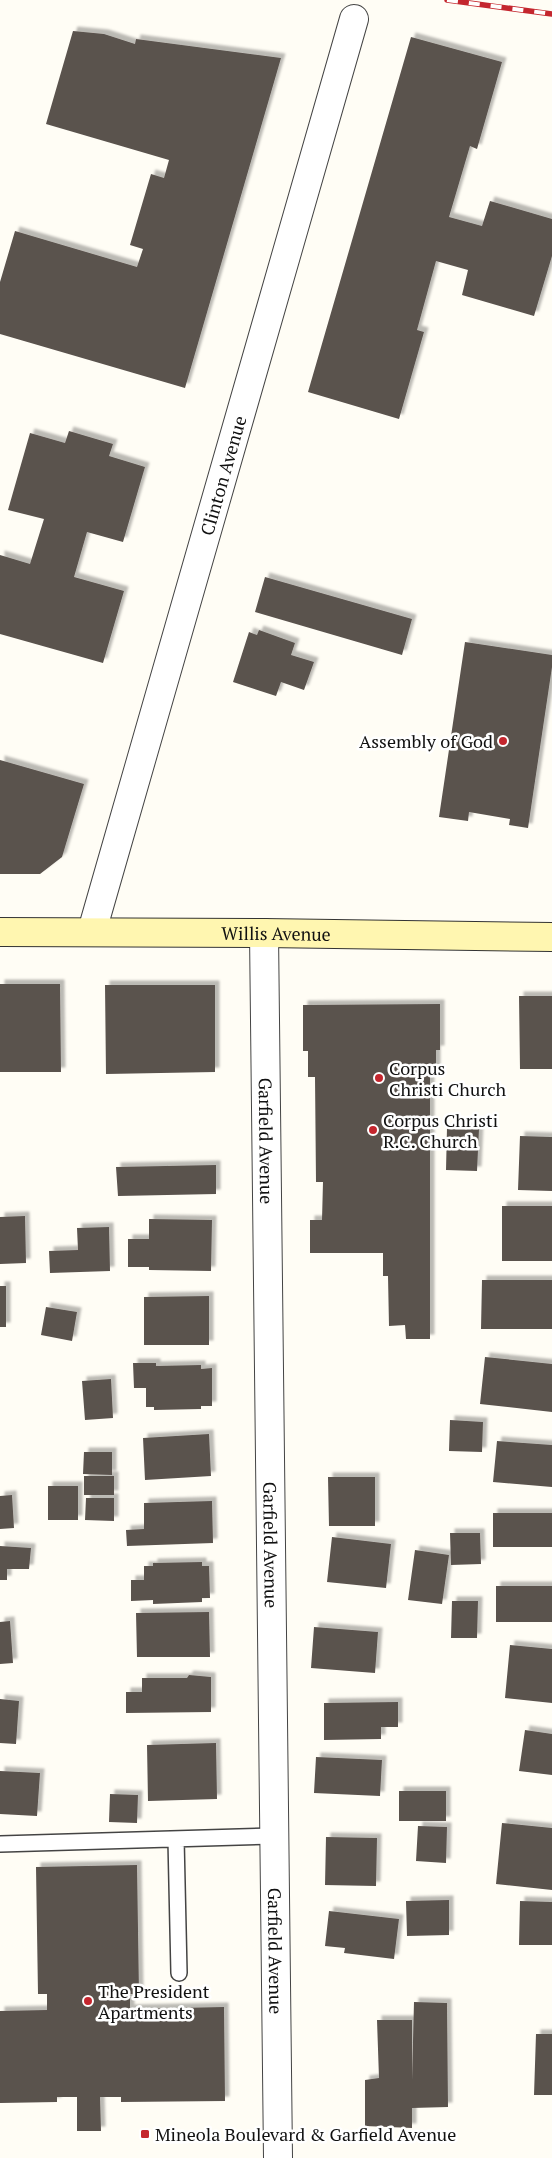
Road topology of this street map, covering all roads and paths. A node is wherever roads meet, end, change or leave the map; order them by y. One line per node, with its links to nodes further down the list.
1 (354, 19): 2 (street, Clinton Avenue)
2 (92, 931): 3 (main road, Willis Avenue); 4 (main road, Willis Avenue)
3 (0, 932)
4 (264, 933): 5 (main road, Willis Avenue); 6 (street, Garfield Avenue)
5 (552, 937)
6 (274, 1836): 7 (lane); 10 (street, Garfield Avenue)
7 (176, 1839): 8 (lane); 9 (lane)
8 (0, 1844)
9 (179, 1973)
10 (278, 2158)

